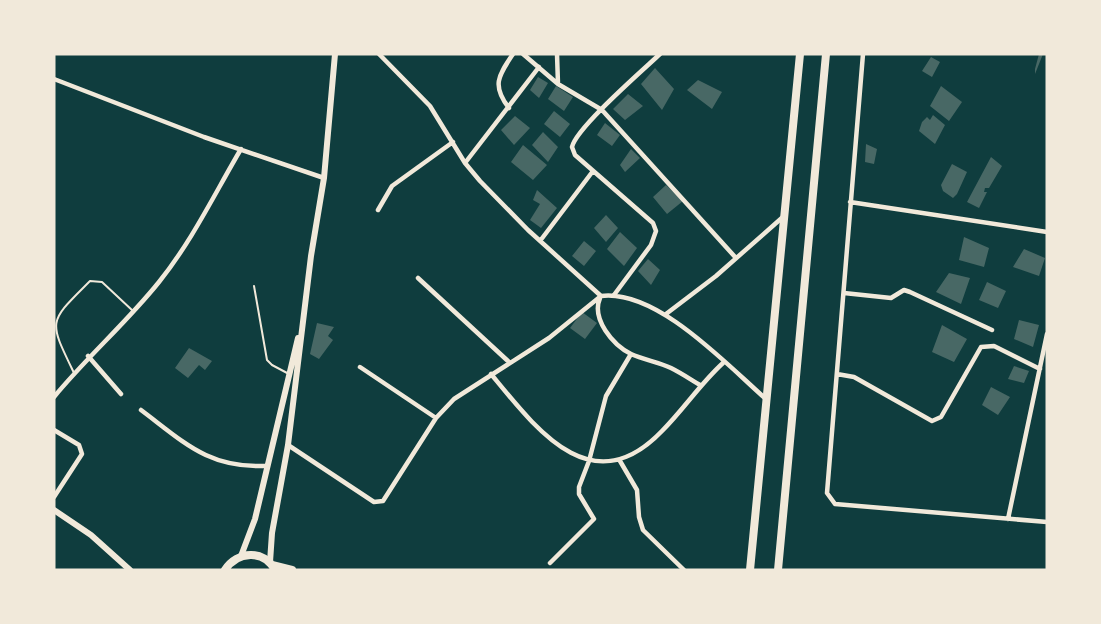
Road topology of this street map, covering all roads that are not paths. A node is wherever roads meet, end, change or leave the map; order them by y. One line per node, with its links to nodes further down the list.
1 (335, 54): 19 (street)
2 (379, 54): 15 (street)
3 (513, 54): 13 (street)
4 (523, 54): 10 (street)
5 (557, 54): 12 (street)
6 (660, 54): 14 (street)
7 (800, 54): 22 (main road)
8 (826, 54): 69 (main road)
9 (863, 54): 20 (street)
10 (539, 67): 12 (street); 13 (street)
11 (54, 79): 16 (street)
12 (558, 84): 14 (street)
13 (508, 108): 17 (street)
14 (602, 110): 18 (street); 25 (street)
15 (453, 142): 17 (street); 21 (street)
16 (241, 148): 19 (street); 31 (street)
17 (465, 163): 24 (street)
18 (593, 171): 24 (street); 29 (street)
19 (324, 178): 33 (street)
20 (850, 202): 23 (street); 28 (street)
21 (378, 210)
22 (785, 214): 25 (street); 49 (main road)
23 (1047, 232)
24 (540, 242): 30 (street)
25 (736, 258): 32 (street)
26 (418, 278): 38 (street)
27 (254, 286): 43 (lane)
28 (844, 292): 34 (street); 44 (street)
29 (614, 295): 30 (street); 32 (street)
30 (601, 296): 36 (street); 38 (street)
31 (133, 311): 37 (street); 42 (lane)
32 (666, 314): 39 (street)
33 (303, 323): 43 (street); 53 (street)
34 (992, 330)
35 (1047, 334): 41 (street)
36 (632, 354): 46 (street); 54 (street)
37 (88, 356): 42 (street); 47 (street)
38 (509, 362): 45 (street)
39 (723, 363): 46 (street); 49 (street)
40 (360, 367): 51 (street)
41 (1040, 369): 44 (street); 59 (street)
42 (74, 373): 48 (street)
43 (289, 374): 56 (street)
44 (837, 374): 59 (street)
45 (491, 375): 51 (street); 54 (street)
46 (700, 385): 55 (street)
47 (120, 394)
48 (54, 397)
49 (767, 400): 68 (main road)
50 (141, 410): 56 (street)
51 (436, 418): 53 (street)
52 (54, 430): 57 (street)
53 (288, 445): 63 (street)
54 (589, 461): 55 (street); 62 (street)
55 (620, 461): 67 (street)
56 (266, 466): 61 (street)
57 (54, 496)
58 (54, 510): 65 (street)
59 (1008, 519): 60 (street)
60 (1047, 522)
61 (241, 556): 63 (main road); 64 (main road)
62 (550, 564)
63 (272, 566): 66 (main road)
64 (225, 569)
65 (130, 570)
66 (292, 570)
67 (684, 570)
68 (750, 570)
69 (778, 570)

